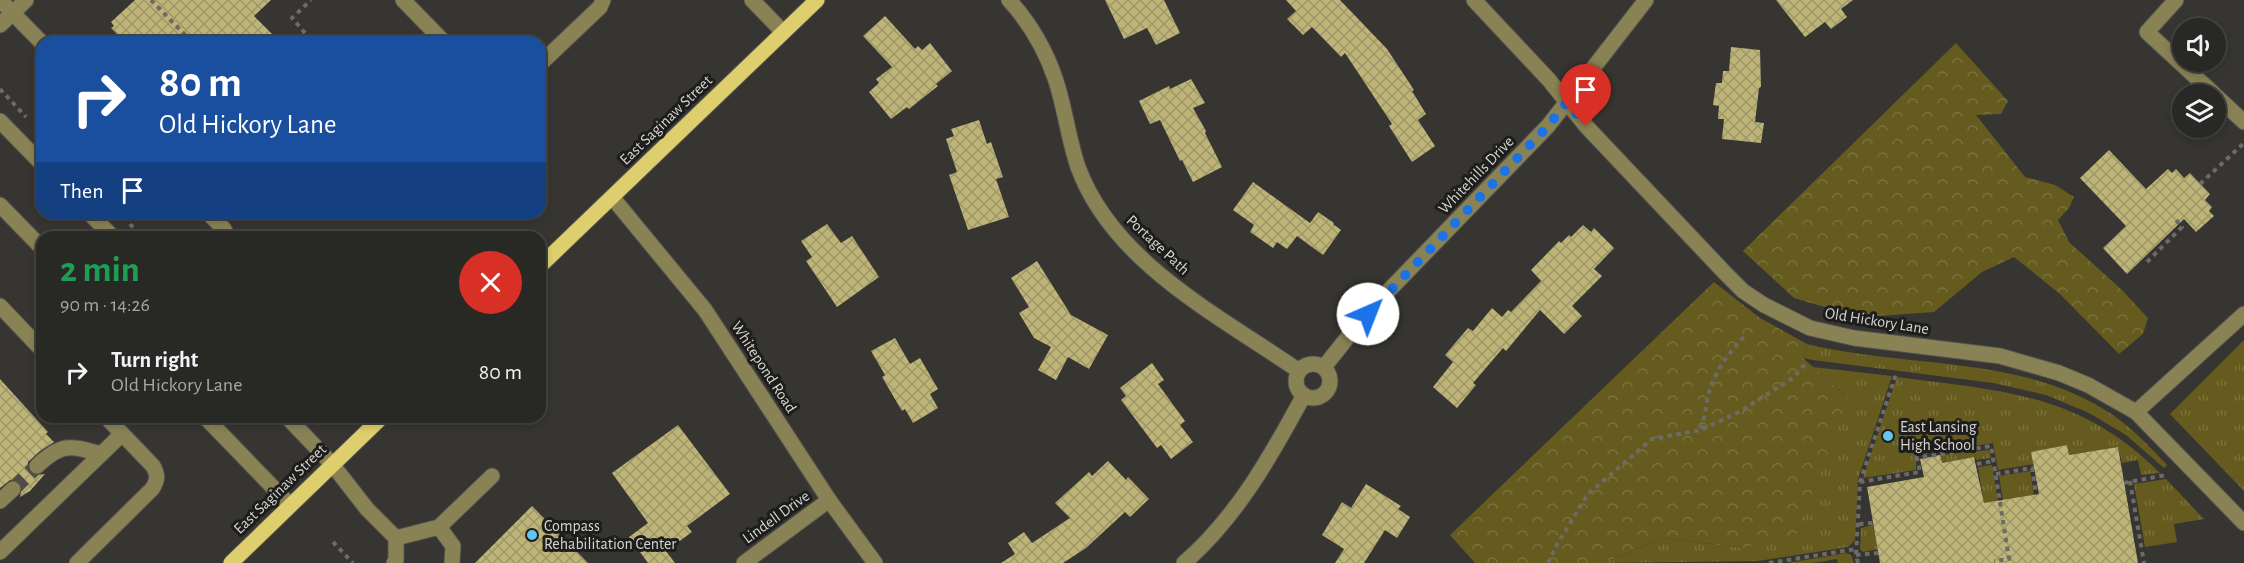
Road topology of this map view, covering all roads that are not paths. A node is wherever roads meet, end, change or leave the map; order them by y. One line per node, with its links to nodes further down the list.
1 (0, 0): 11 (street)
2 (26, 0): 11 (street)
3 (403, 0): 14 (street)
4 (603, 0): 16 (street)
5 (752, 0): 13 (street)
6 (817, 0): 13 (main road, East Saginaw Street)
7 (1009, 0): 35 (street, Portage Path)
8 (1474, 0): 18 (street, Old Hickory Lane)
9 (1646, 0): 18 (street, Whitehills Drive)
10 (2176, 0): 17 (street)
11 (13, 13): 12 (street); 15 (street)
12 (0, 25)
13 (783, 32): 23 (main road, East Saginaw Street)
14 (438, 36)
15 (36, 37)
16 (546, 58)
17 (2203, 84)
18 (1567, 102): 34 (street, Whitehills Drive); 37 (street, Old Hickory Lane)
19 (2226, 105): 21 (street)
20 (0, 121): 22 (street)
21 (2244, 122)
22 (36, 158)
23 (612, 197): 30 (main road, East Saginaw Street); 48 (street, Whitepond Road)
24 (0, 205): 29 (street)
25 (95, 219): 27 (street)
26 (214, 219): 28 (street)
27 (107, 231)
28 (225, 231)
29 (36, 242)
30 (546, 260)
31 (0, 306): 33 (street)
32 (2244, 314): 37 (street)
33 (36, 344)
34 (1323, 367): 35 (street); 36 (street)
35 (1299, 371): 36 (street)
36 (1304, 395): 61 (street)
37 (2136, 412): 51 (street, Old Hickory Lane)
38 (112, 423): 42 (street)
39 (211, 423): 50 (street)
40 (293, 423): 44 (street)
41 (376, 423): 44 (main road, East Saginaw Street)
42 (122, 434): 43 (street); 57 (street)
43 (101, 454): 45 (street); 54 (street)
44 (332, 464): 50 (main road, East Saginaw Street); 53 (street)
45 (37, 466)
46 (492, 476): 52 (street)
47 (13, 489): 49 (street)
48 (830, 500): 59 (street, Lindell Drive); 60 (street, Whitepond Road)
49 (0, 501)
50 (290, 505): 58 (main road, East Saginaw Street)
51 (2244, 523)
52 (439, 527): 53 (street); 56 (street)
53 (396, 538): 55 (street)
54 (0, 552)
55 (397, 562)
56 (452, 562)
57 (77, 563)
58 (231, 563)
59 (744, 563)
60 (875, 563)
61 (1184, 563)

